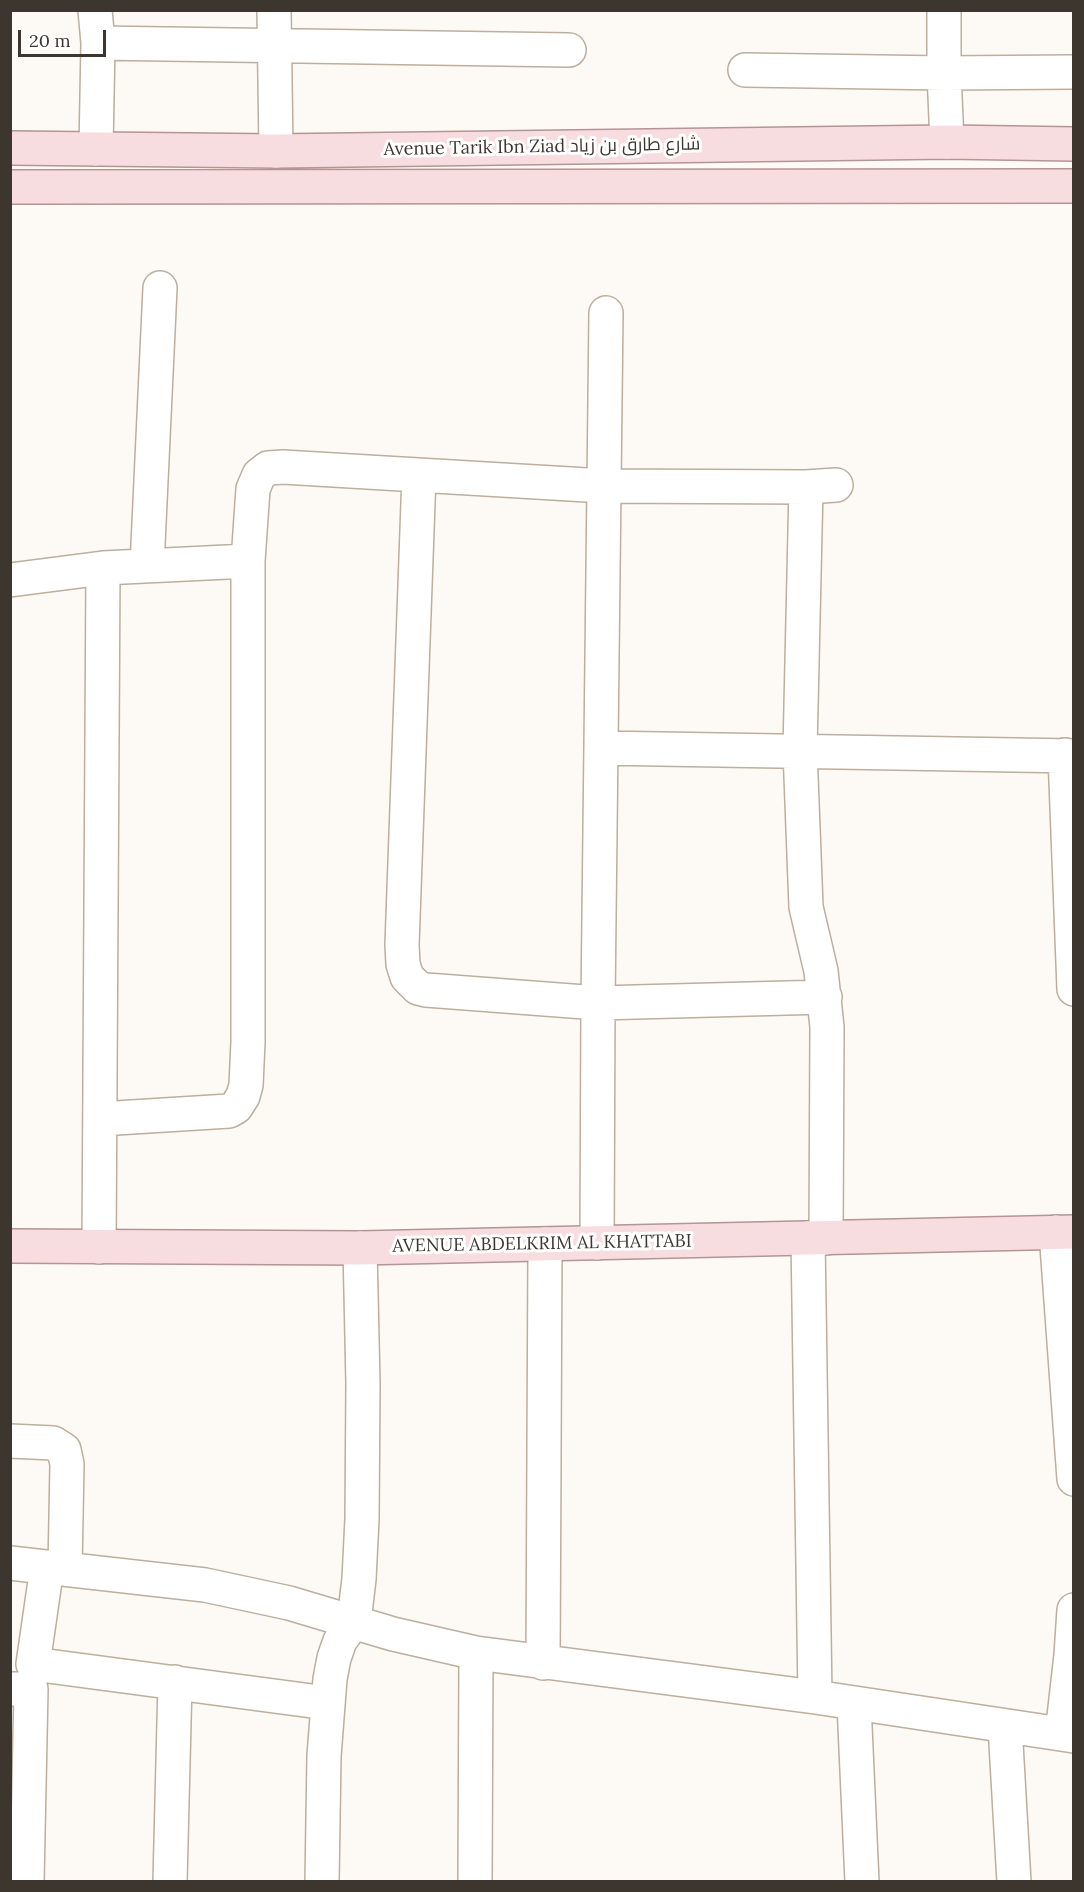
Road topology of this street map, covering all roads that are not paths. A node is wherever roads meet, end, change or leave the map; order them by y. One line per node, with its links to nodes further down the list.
1 (95, 10): 4 (street)
2 (274, 10): 5 (street)
3 (944, 10): 9 (street)
4 (98, 43): 5 (street); 13 (street)
5 (274, 46): 6 (street); 14 (street)
6 (569, 50)
7 (745, 70): 9 (street)
8 (1074, 72): 9 (street)
9 (944, 73): 10 (street)
10 (947, 142): 11 (main road, Avenue Tarik Ibn Ziad شارع طارق بن زياد); 14 (main road, Avenue Tarik Ibn Ziad شارع طارق بن زياد)
11 (1074, 144)
12 (10, 148): 13 (main road, Avenue Tarik Ibn Ziad شارع طارق بن زياد)
13 (96, 149): 14 (main road, Avenue Tarik Ibn Ziad شارع طارق بن زياد)
14 (276, 151)
15 (1074, 186): 16 (main road, Avenue Tarik Ibn Ziad شارع طارق بن زياد)
16 (10, 187)
17 (160, 288): 22 (street)
18 (606, 313): 20 (street)
19 (419, 475): 20 (street); 21 (street); 31 (street)
20 (604, 486): 25 (street); 26 (street)
21 (248, 561): 22 (street); 32 (street)
22 (147, 566): 23 (street)
23 (103, 568): 24 (street); 32 (street)
24 (10, 580)
25 (601, 748): 26 (street); 31 (street)
26 (800, 750): 27 (street); 30 (street)
27 (1069, 756): 28 (street)
28 (1071, 800): 29 (street)
29 (1074, 989)
30 (825, 997): 31 (street); 34 (street)
31 (598, 1003): 35 (street)
32 (100, 1119): 38 (street)
33 (1065, 1232): 34 (main road, AVENUE ABDELKRIM AL KHATTABI); 40 (street)
34 (817, 1238): 35 (main road, AVENUE ABDELKRIM AL KHATTABI); 52 (street)
35 (597, 1243): 36 (main road, AVENUE ABDELKRIM AL KHATTABI)
36 (545, 1244): 39 (main road, AVENUE ABDELKRIM AL KHATTABI); 49 (street)
37 (10, 1246): 38 (main road, AVENUE ABDELKRIM AL KHATTABI)
38 (99, 1247): 39 (main road, AVENUE ABDELKRIM AL KHATTABI)
39 (360, 1248): 46 (street)
40 (1071, 1427): 42 (street)
41 (10, 1441): 44 (street)
42 (1074, 1479)
43 (10, 1563): 44 (street)
44 (56, 1568): 46 (street); 50 (street)
45 (1074, 1610): 47 (street)
46 (354, 1621): 48 (street); 53 (street)
47 (1072, 1645): 56 (street)
48 (476, 1653): 49 (street); 60 (street)
49 (543, 1663): 52 (street)
50 (25, 1680): 51 (street); 57 (street)
51 (175, 1682): 53 (street); 58 (street)
52 (816, 1697): 54 (street)
53 (327, 1703): 59 (street)
54 (854, 1704): 55 (street); 61 (street)
55 (1005, 1726): 56 (street); 62 (street)
56 (1068, 1735)
57 (27, 1881)
58 (170, 1881)
59 (322, 1881)
60 (475, 1881)
61 (862, 1881)
62 (1014, 1881)

